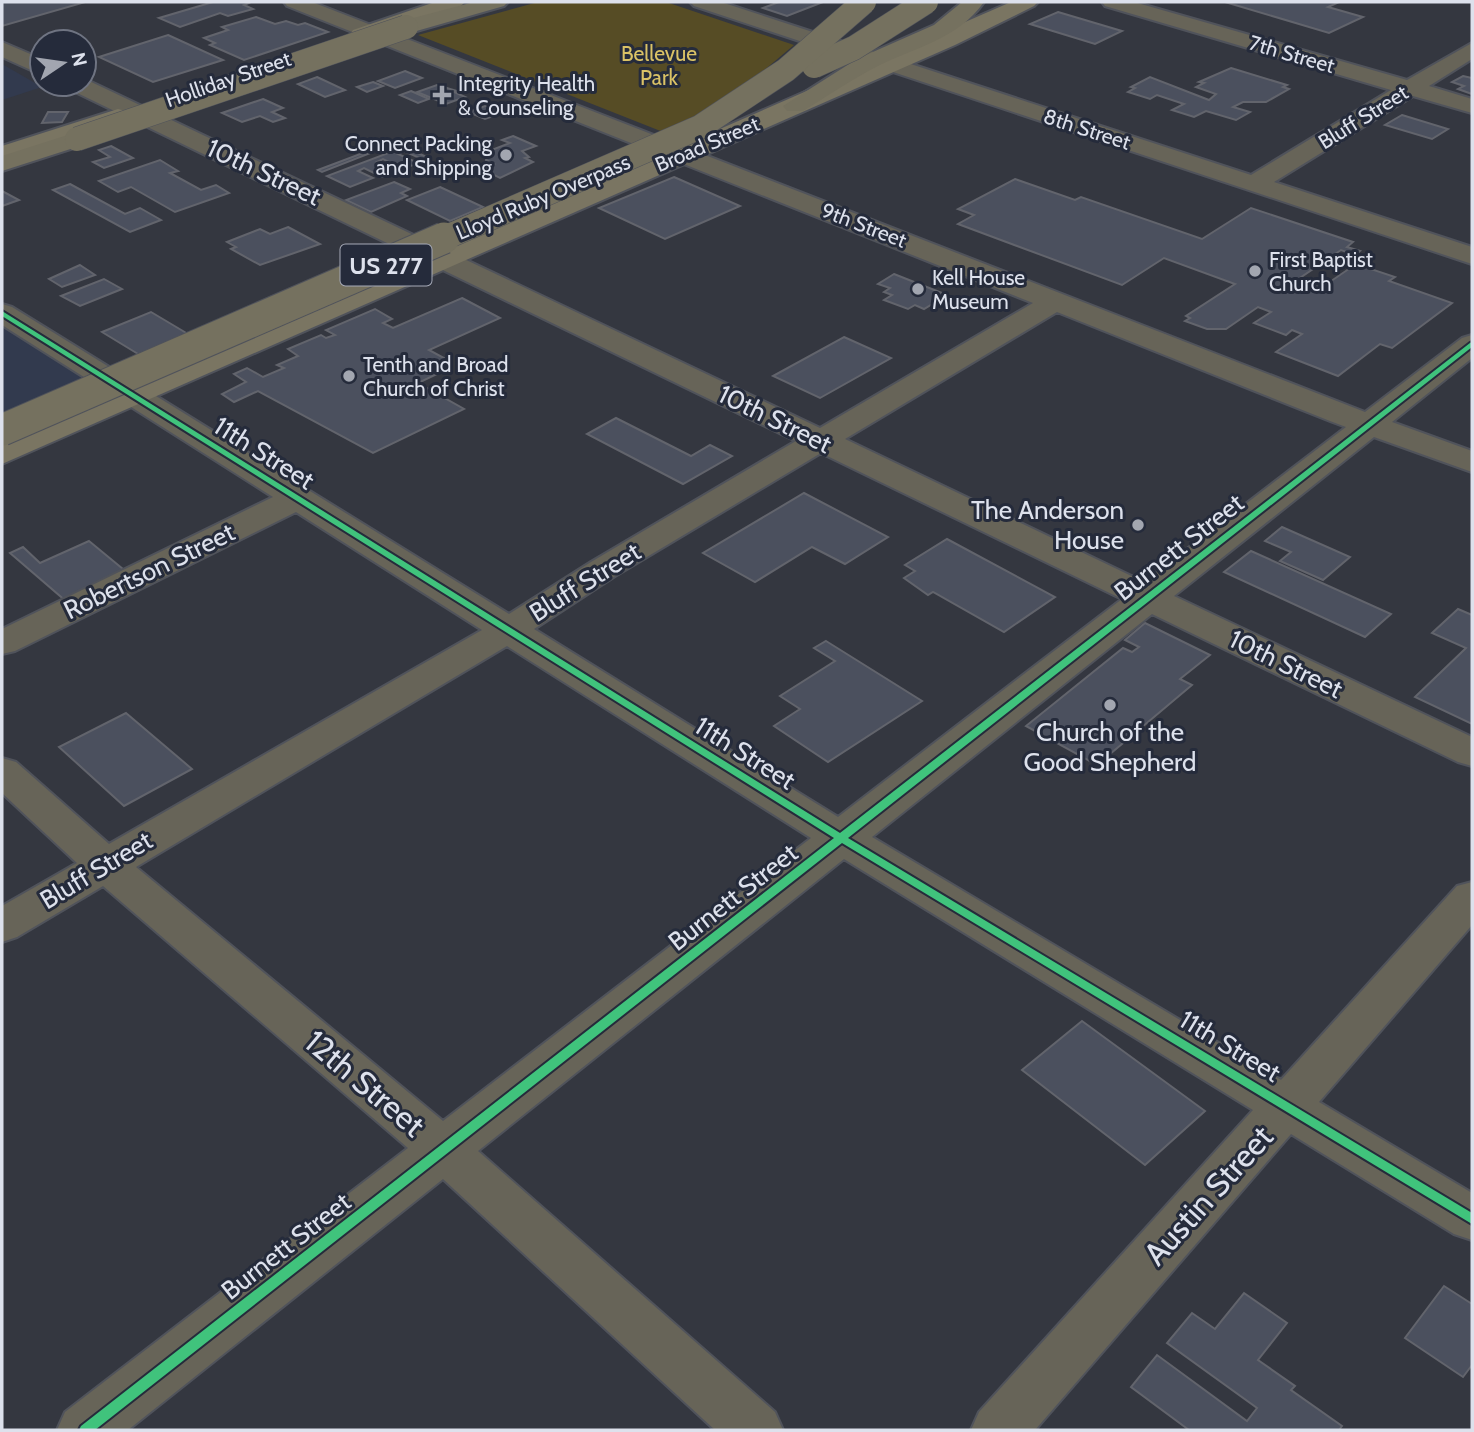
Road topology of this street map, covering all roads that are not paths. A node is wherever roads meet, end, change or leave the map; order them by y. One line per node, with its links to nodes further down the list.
1 (294, 2): 12 (street, 9th Street)
2 (454, 2): 12 (main road, Holliday Street)
3 (470, 2): 11 (highway)
4 (497, 2): 11 (highway)
5 (701, 2): 16 (street, 8th Street)
6 (864, 2): 18 (highway, Lloyd Ruby Overpass / US 277, bridge)
7 (926, 2): 18 (highway, bridge)
8 (973, 2): 16 (highway)
9 (1027, 2): 16 (main road, Broad Street)
10 (1112, 2): 17 (street, 7th Street)
11 (405, 27): 24 (highway, bridge)
12 (371, 31): 21 (main road, Holliday Street); 23 (street, 9th Street)
13 (2, 49): 15 (street)
14 (1472, 50): 17 (street, Bluff Street)
15 (28, 61)
16 (882, 61): 23 (main road, Broad Street); 25 (street, 8th Street)
17 (1410, 88): 20 (street, 7th Street); 25 (street, Bluff Street)
18 (765, 89): 33 (highway, Lloyd Ruby Overpass / US 277, bridge)
19 (98, 94): 21 (street, 10th Street)
20 (1472, 106)
21 (133, 110): 22 (main road, Holliday Street); 27 (street, 10th Street)
22 (2, 154)
23 (682, 154): 27 (main road, Broad Street); 28 (street, 9th Street)
24 (2, 164)
25 (1254, 184): 26 (street, 8th Street)
26 (1472, 256)
27 (445, 258): 31 (main road, Broad Street); 34 (street, 10th Street)
28 (1058, 300): 32 (street, 9th Street); 34 (street, Bluff Street)
29 (2, 313): 31 (street, 11th Street)
30 (1472, 344): 32 (street, Burnett Street)
31 (134, 396): 35 (main road, Broad Street); 37 (street, 11th Street)
32 (1371, 423): 36 (street, 9th Street); 38 (street, Burnett Street)
33 (2, 430)
34 (821, 442): 38 (street, 10th Street); 39 (street, Bluff Street)
35 (2, 454)
36 (1472, 462)
37 (296, 499): 39 (street, 11th Street); 40 (street, Robertson Street)
38 (1148, 598): 41 (street, 10th Street); 43 (street, Burnett Street)
39 (508, 630): 43 (street, 11th Street); 44 (street, Bluff Street)
40 (2, 643)
41 (1472, 753)
42 (2, 771): 44 (street, 12th Street)
43 (841, 838): 47 (street, 11th Street); 48 (street, Burnett Street)
44 (106, 865): 46 (street, Bluff Street); 48 (street, 12th Street)
45 (1472, 897): 47 (street, Austin Street)
46 (2, 926)
47 (1287, 1105): 49 (street, 11th Street); 52 (street, Austin Street)
48 (443, 1150): 50 (street, Burnett Street); 51 (street, 12th Street)
49 (1472, 1219)
50 (85, 1430)
51 (755, 1430)
52 (999, 1430)

